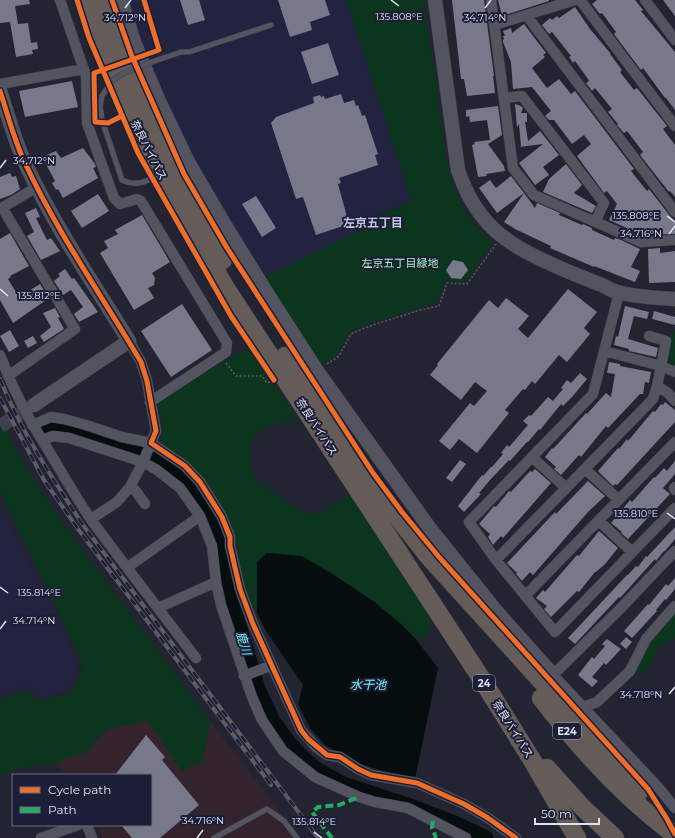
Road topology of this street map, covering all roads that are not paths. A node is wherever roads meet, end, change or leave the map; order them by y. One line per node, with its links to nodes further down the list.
1 (60, 0): 14 (street)
2 (87, 0): 19 (highway, 奈良バイパス / 24)
3 (101, 0): 60 (highway, 奈良バイパス)
4 (121, 0): 63 (street)
5 (435, 0): 25 (street)
6 (491, 0): 12 (street)
7 (575, 0): 10 (street)
8 (580, 0): 18 (street)
9 (645, 0): 13 (street)
10 (527, 16): 12 (street); 22 (street)
11 (270, 25): 19 (lane, bridge)
12 (494, 25): 17 (street)
13 (675, 40)
14 (84, 69): 15 (street); 36 (street)
15 (0, 84)
16 (0, 91): 20 (street)
17 (504, 98): 23 (street); 23 (street)
18 (675, 126)
19 (161, 174): 65 (highway, 奈良バイパス / 24)
20 (37, 187): 21 (street); 28 (street)
21 (1, 209): 33 (street)
22 (675, 212)
23 (595, 222): 24 (street)
24 (675, 240)
25 (619, 293): 26 (street); 29 (street)
26 (675, 299)
27 (649, 336): 31 (street)
28 (128, 341): 36 (street); 37 (street)
29 (604, 351): 31 (street); 42 (street)
30 (0, 355): 33 (street)
31 (661, 366): 32 (street); 34 (street)
32 (675, 372)
33 (8, 376): 38 (street)
34 (657, 386): 35 (street); 43 (street)
35 (675, 401)
36 (150, 402): 41 (street)
37 (34, 405)
38 (32, 425): 39 (street); 41 (street)
39 (42, 440): 41 (street); 50 (street)
40 (675, 442): 46 (street)
41 (147, 453): 44 (street); 49 (street); 62 (street)
42 (532, 457): 45 (street); 54 (street)
43 (585, 469): 45 (street); 46 (street)
44 (130, 487): 47 (street); 50 (street)
45 (566, 488): 54 (street)
46 (619, 500): 51 (street)
47 (145, 504)
48 (675, 508): 53 (street)
49 (200, 516): 55 (street); 56 (street)
50 (91, 519): 55 (street)
51 (599, 521): 53 (street); 57 (street)
52 (675, 551): 63 (street)
53 (632, 552): 57 (street)
54 (496, 560): 57 (street)
55 (128, 567): 59 (street)
56 (216, 582): 59 (street); 64 (street)
57 (525, 596)
58 (675, 606): 66 (street)
59 (158, 608): 61 (street)
60 (477, 610): 67 (highway, 奈良バイパス); 71 (highway, E24)
61 (196, 658)
62 (272, 665): 64 (street); 77 (street)
63 (553, 675): 66 (street)
64 (244, 676): 76 (street)
65 (481, 678): 78 (highway, 奈良バイパス / 24); 79 (highway)
66 (583, 707): 68 (street)
67 (639, 792)
68 (675, 808)
69 (75, 826): 72 (street)
70 (87, 826): 73 (street)
71 (675, 835)
72 (41, 838)
73 (92, 838)
74 (214, 838): 75 (lane)
75 (297, 838)
76 (466, 838)
77 (516, 838)
78 (577, 838)
79 (615, 838)

